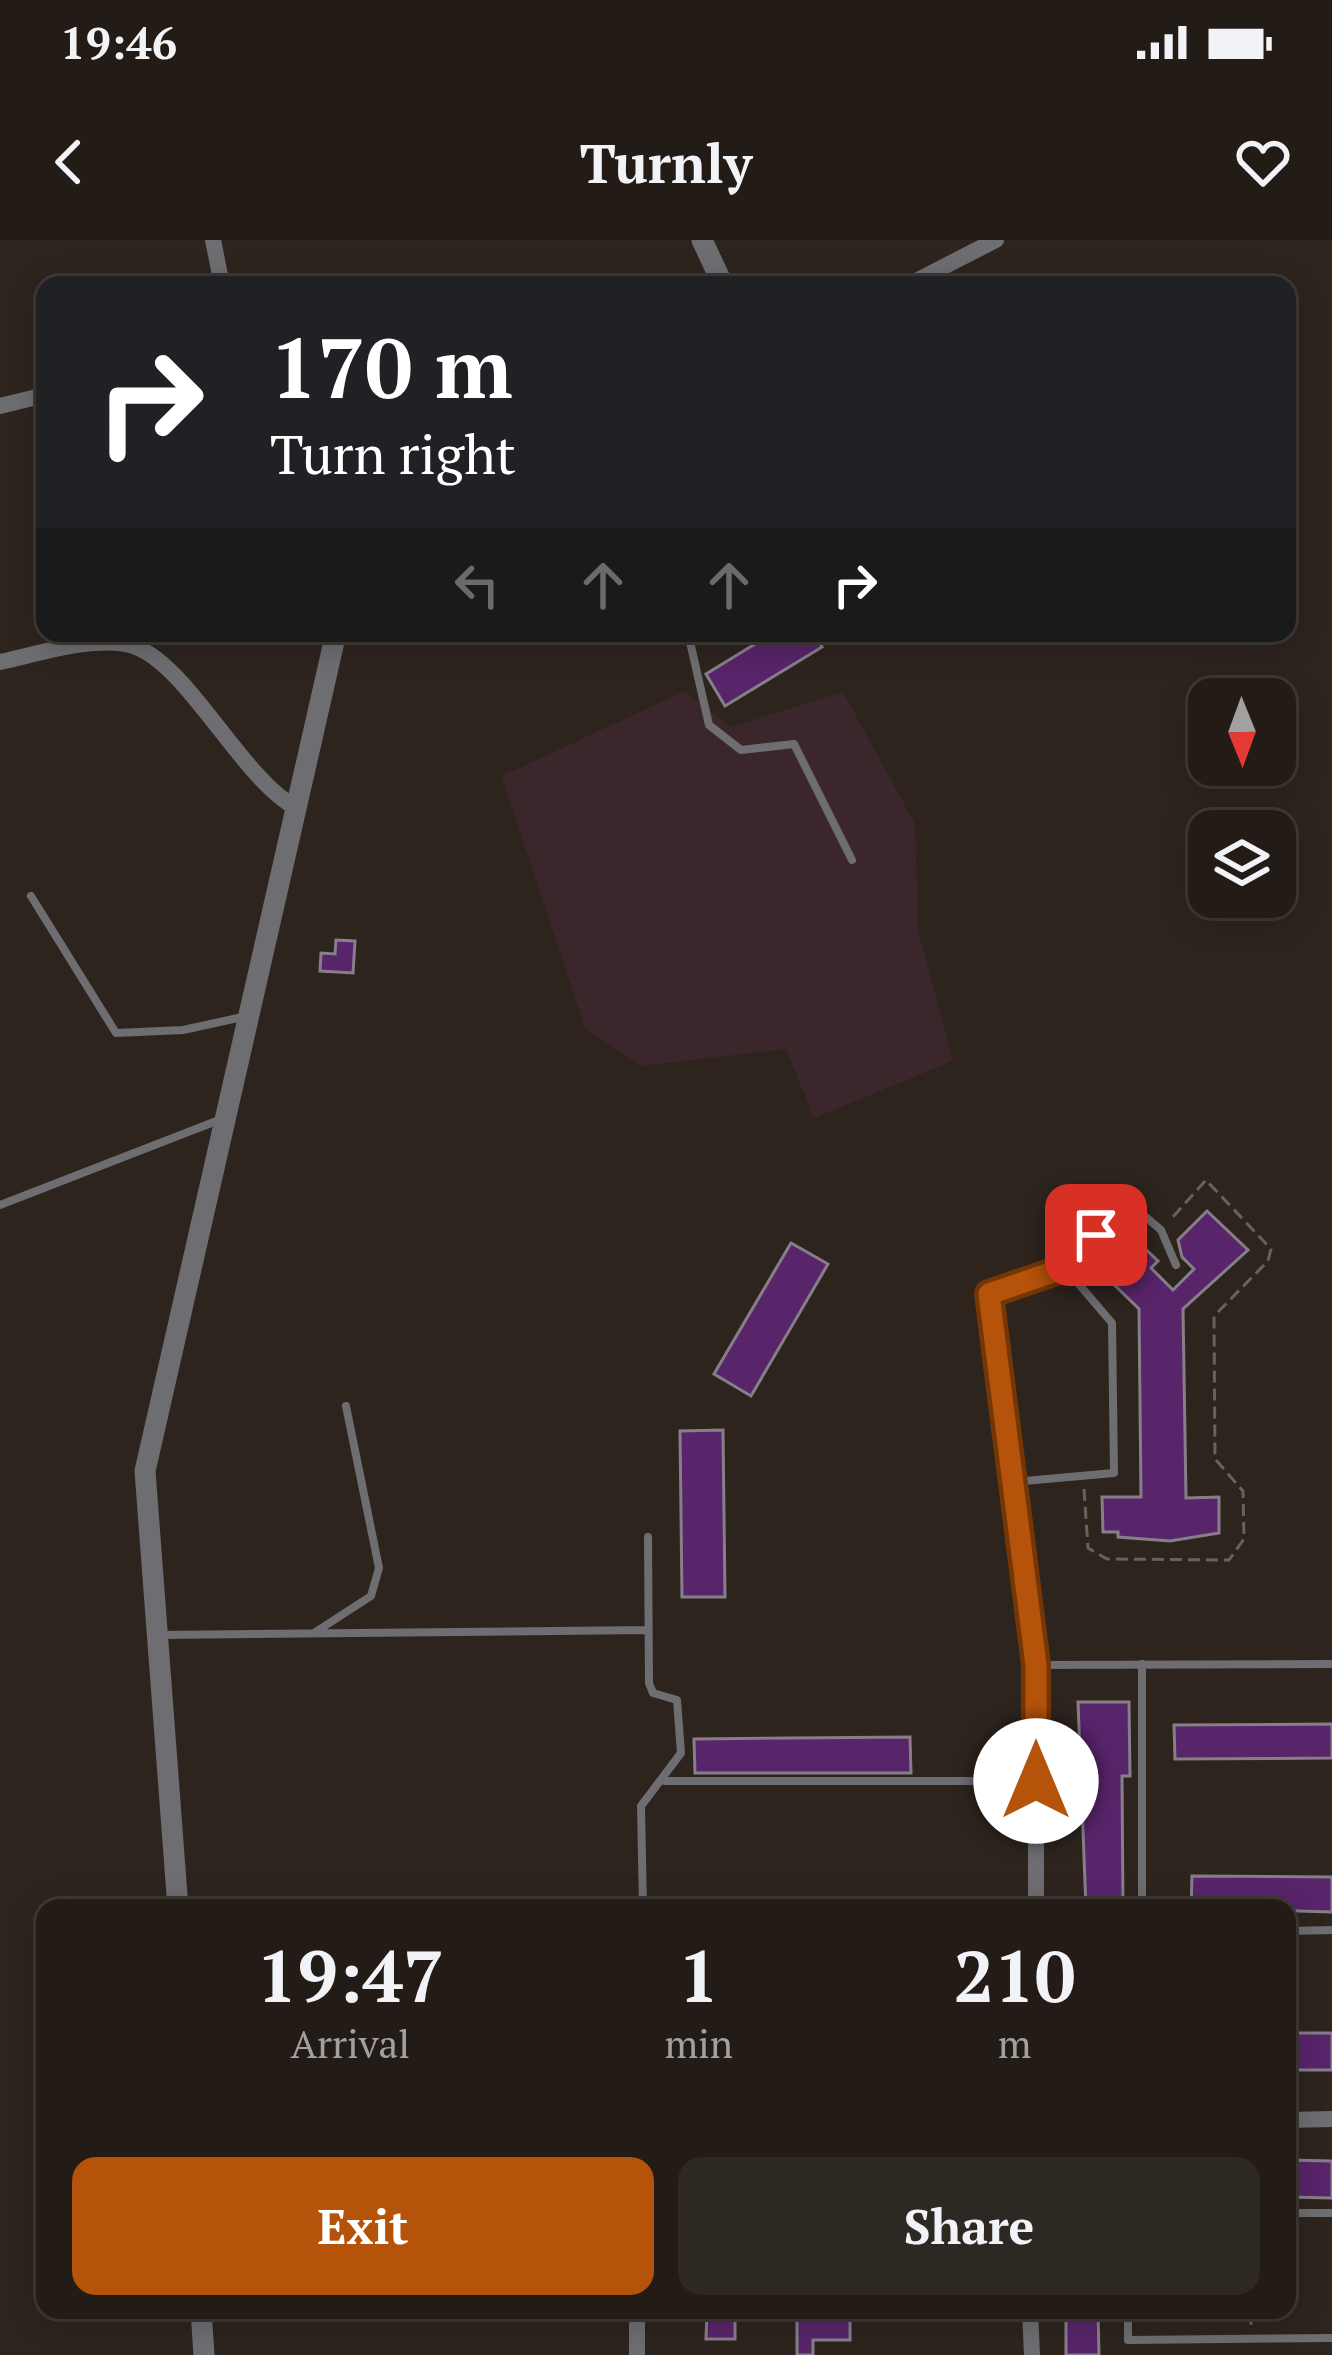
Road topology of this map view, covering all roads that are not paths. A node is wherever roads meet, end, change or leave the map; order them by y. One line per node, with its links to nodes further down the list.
1 (213, 240): 4 (street)
2 (702, 240): 5 (street)
3 (996, 240): 6 (street)
4 (220, 276)
5 (719, 276)
6 (926, 276)
7 (36, 396): 8 (street)
8 (0, 406)
9 (334, 642): 12 (street)
10 (690, 642): 13 (lane)
11 (0, 662): 12 (street)
12 (296, 808): 15 (street)
13 (852, 860)
14 (31, 896): 15 (lane)
15 (249, 1015): 16 (street)
16 (226, 1118): 17 (lane); 25 (street)
17 (0, 1205)
18 (1176, 1265): 19 (lane)
19 (1065, 1268): 21 (lane); 21 (lane)
20 (346, 1406): 24 (lane)
21 (1014, 1482): 28 (lane)
22 (647, 1538): 23 (lane)
23 (648, 1630): 24 (lane); 29 (lane)
24 (312, 1634): 25 (lane)
25 (158, 1636): 31 (street)
26 (1142, 1664): 27 (lane); 28 (lane); 34 (lane)
27 (1332, 1664)
28 (1036, 1665): 30 (street)
29 (665, 1780): 30 (lane); 32 (lane)
30 (1036, 1781): 33 (street)
31 (177, 1899)
32 (643, 1899)
33 (1036, 1899)
34 (1142, 1899)
35 (1296, 1930): 36 (lane)
36 (1332, 1930)
37 (1296, 2120): 38 (street)
38 (1332, 2120)
39 (1296, 2213): 40 (lane)
40 (1332, 2213)
41 (202, 2319): 47 (street)
42 (637, 2319): 48 (street)
43 (1030, 2319): 49 (street)
44 (1128, 2319): 46 (lane)
45 (1332, 2338): 46 (lane)
46 (1235, 2339): 50 (lane)
47 (204, 2355)
48 (638, 2355)
49 (1031, 2355)
50 (1235, 2355)

